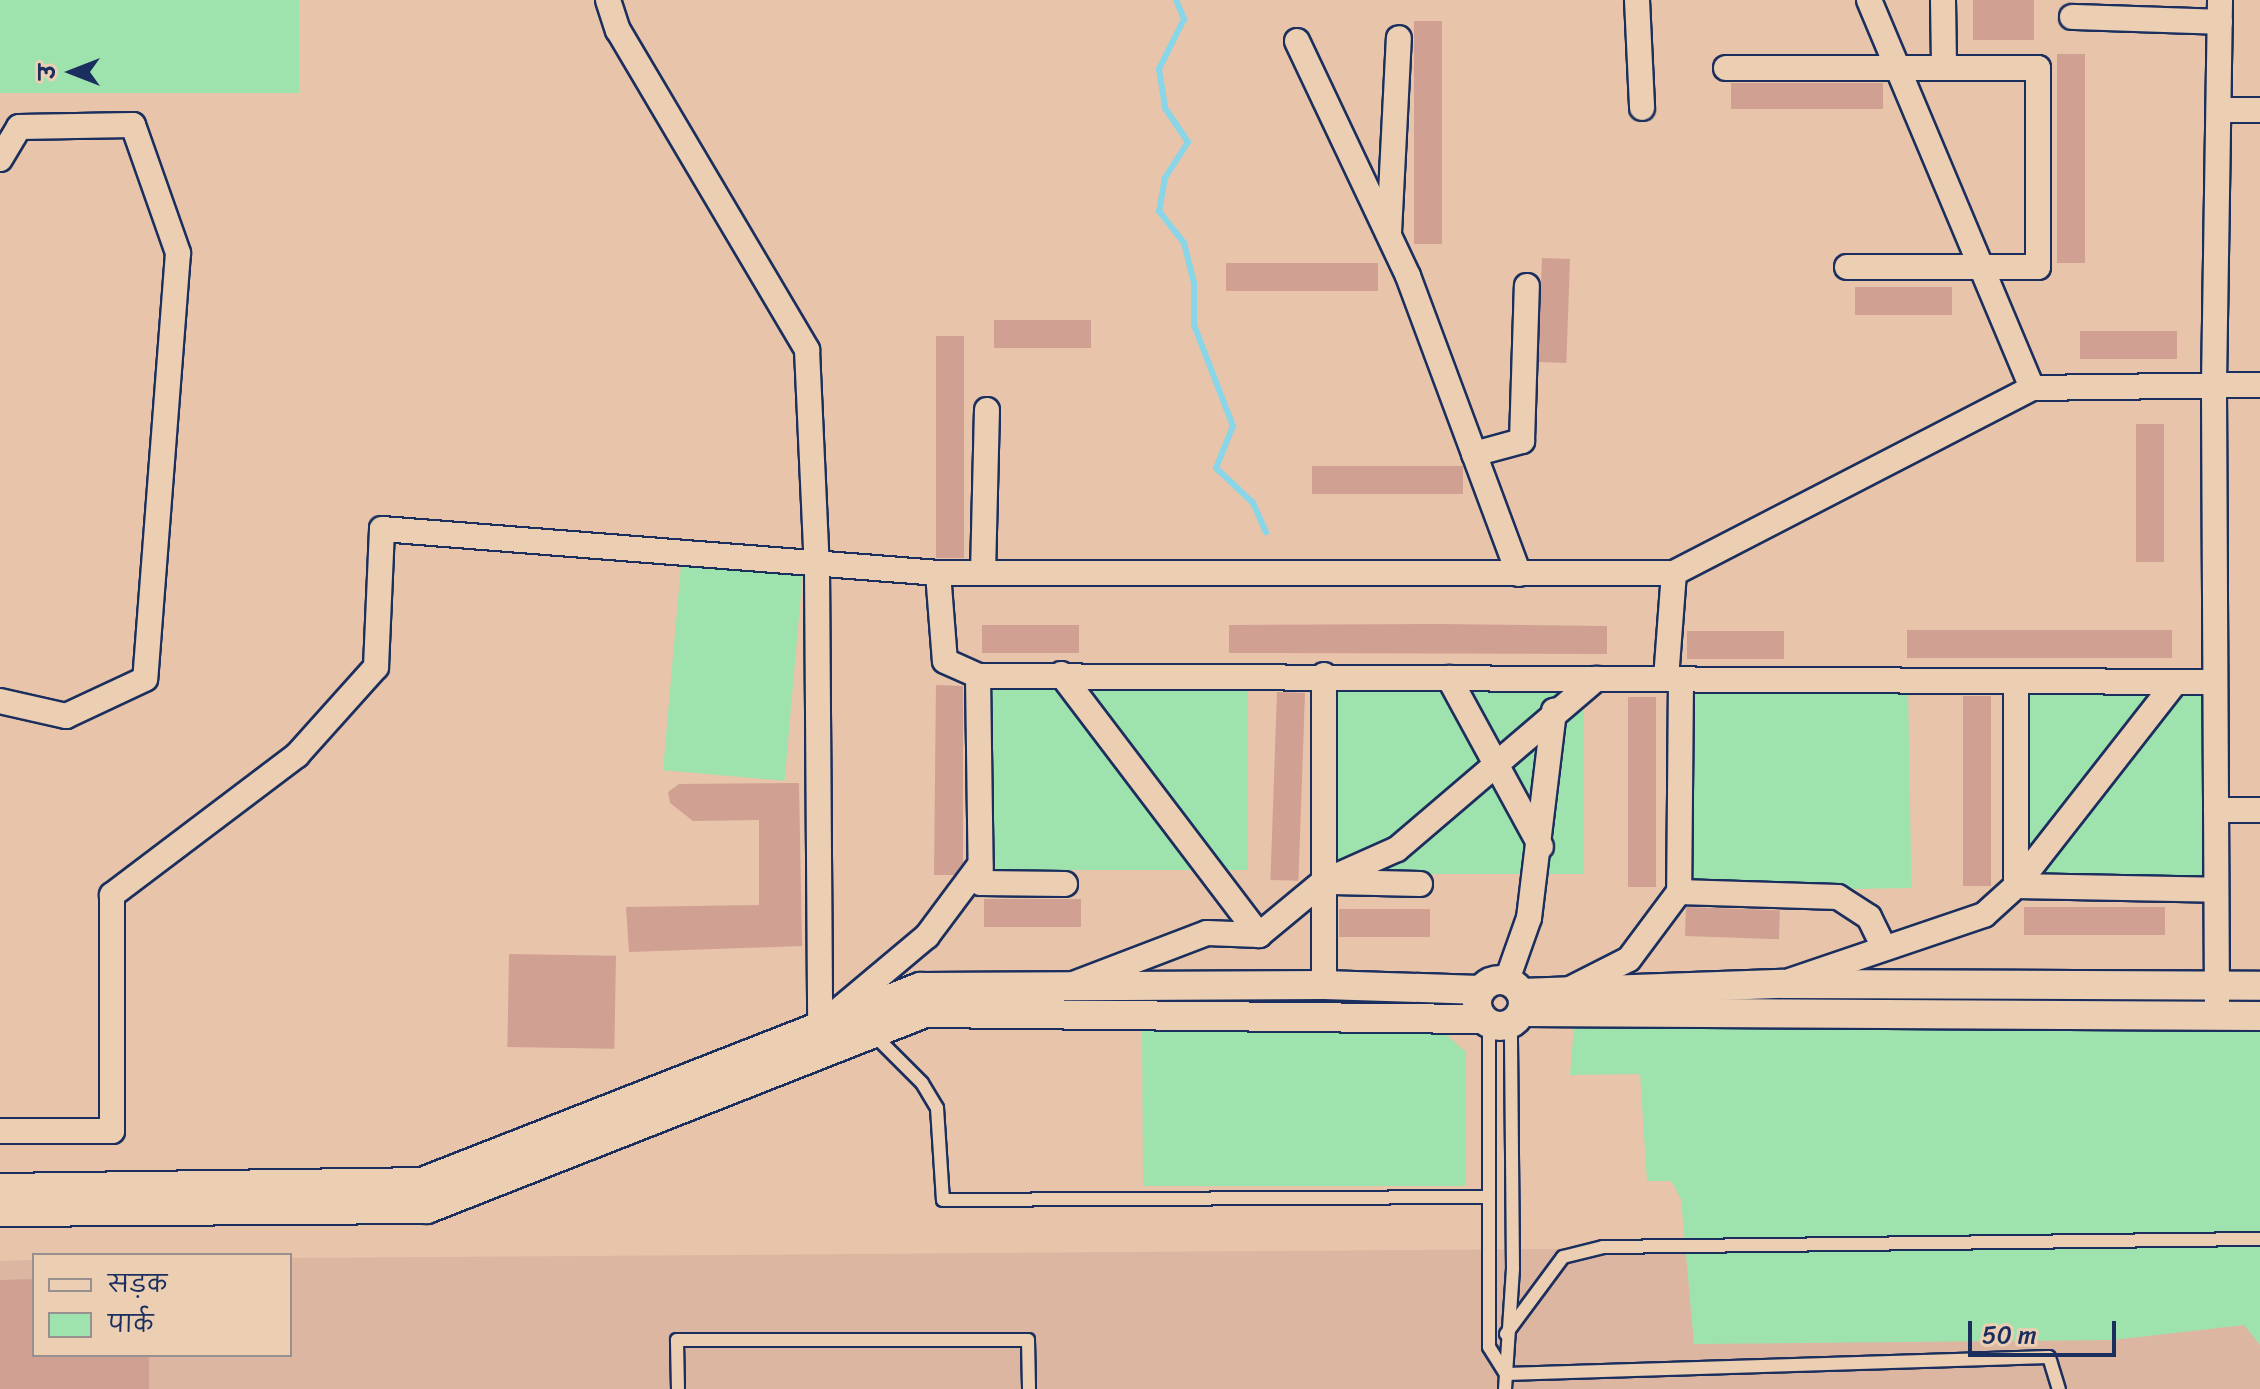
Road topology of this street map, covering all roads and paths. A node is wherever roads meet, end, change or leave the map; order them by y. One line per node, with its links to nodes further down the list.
1 (608, 0): 25 (street)
2 (1637, 0): 12 (street)
3 (1869, 0): 9 (street)
4 (1943, 0): 10 (street)
5 (2220, 11): 6 (street); 13 (street)
6 (2072, 17)
7 (1399, 38): 16 (street)
8 (1297, 41): 16 (street)
9 (1896, 64): 10 (street); 11 (street); 18 (street)
10 (1944, 64): 18 (street)
11 (1726, 68)
12 (1642, 108)
13 (2219, 110): 14 (street); 20 (street)
14 (2260, 110)
15 (0, 159): 39 (street)
16 (1389, 235): 24 (street)
17 (1847, 267): 18 (street)
18 (1983, 269): 22 (street)
19 (1527, 286): 24 (street)
20 (2214, 384): 21 (street); 22 (street); 36 (street)
21 (2260, 385)
22 (2032, 388): 28 (street)
23 (987, 410): 27 (street)
24 (1474, 454): 29 (street)
25 (817, 568): 26 (street); 65 (street); 68 (street)
26 (938, 573): 27 (street); 32 (street)
27 (983, 573): 29 (street)
28 (1674, 573): 29 (street); 35 (street)
29 (1519, 574)
30 (1061, 674): 31 (street); 32 (street); 52 (street)
31 (1324, 675): 33 (street); 46 (street)
32 (978, 676): 45 (street)
33 (1449, 678): 34 (street); 41 (street)
34 (1596, 679): 35 (street); 40 (street)
35 (1673, 679): 37 (street); 51 (street)
36 (2215, 682): 38 (street); 42 (street)
37 (2016, 683): 38 (street); 49 (street)
38 (2174, 684): 49 (street)
39 (0, 701)
40 (1554, 711): 41 (street); 44 (street)
41 (1496, 762): 44 (street); 46 (street)
42 (2216, 810): 43 (street); 50 (street)
43 (2260, 810)
44 (1541, 847): 61 (street)
45 (980, 865): 47 (street); 65 (street)
46 (1323, 882): 48 (street); 52 (street); 56 (street)
47 (1065, 884)
48 (1420, 884)
49 (2016, 886): 50 (street); 53 (street)
50 (2216, 890): 57 (street)
51 (1679, 892): 53 (street); 60 (street)
52 (1259, 935): 59 (street)
53 (1883, 946): 54 (street)
54 (1783, 984): 57 (street); 60 (street)
55 (1288, 985): 56 (street); 59 (street); 64 (street)
56 (1324, 985): 61 (street)
57 (2217, 986): 58 (street); 62 (street)
58 (2260, 986)
59 (1066, 987): 65 (street)
60 (1566, 991): 61 (street)
61 (1505, 1009): 62 (street); 64 (street); 70 (lane); 73 (lane)
62 (2217, 1015): 63 (street)
63 (2260, 1016)
64 (1288, 1017): 66 (street)
65 (820, 1025): 67 (street); 69 (street)
66 (873, 1034): 67 (street); 70 (lane)
67 (836, 1048): 71 (street)
68 (0, 1131)
69 (0, 1188)
70 (1486, 1197): 74 (lane)
71 (0, 1212)
72 (2260, 1239): 73 (lane)
73 (1506, 1334): 74 (lane)
74 (1506, 1374): 77 (lane); 78 (lane)
75 (678, 1389): 76 (lane)
76 (1029, 1389)
77 (1505, 1389)
78 (2059, 1389)

